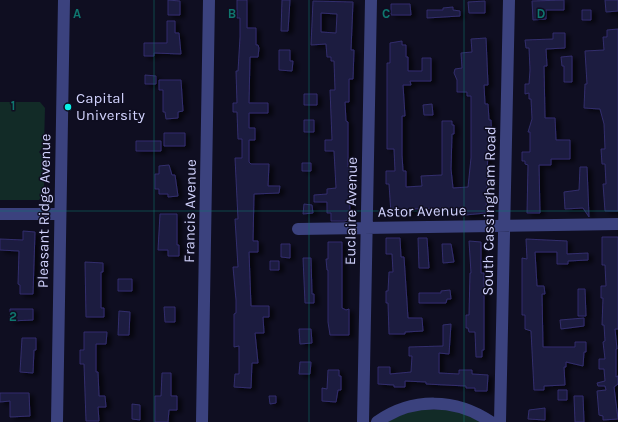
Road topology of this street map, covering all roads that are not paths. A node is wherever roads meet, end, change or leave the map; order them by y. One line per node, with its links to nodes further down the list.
1 (64, 0): 6 (street, Pleasant Ridge Avenue)
2 (209, 0): 12 (street, Francis Avenue)
3 (371, 0): 9 (street, Euclaire Avenue)
4 (509, 0): 8 (street, South Cassingham Road)
5 (0, 214): 6 (street)
6 (60, 214): 11 (street, Pleasant Ridge Avenue)
7 (618, 224): 8 (street, Astor Avenue)
8 (505, 226): 9 (street, Astor Avenue); 16 (street, South Cassingham Road)
9 (366, 228): 10 (street, Astor Avenue); 13 (street, Euclaire Avenue)
10 (298, 230)
11 (57, 422)
12 (202, 422)
13 (363, 422)
14 (377, 422): 15 (street)
15 (491, 422)
16 (500, 422)

